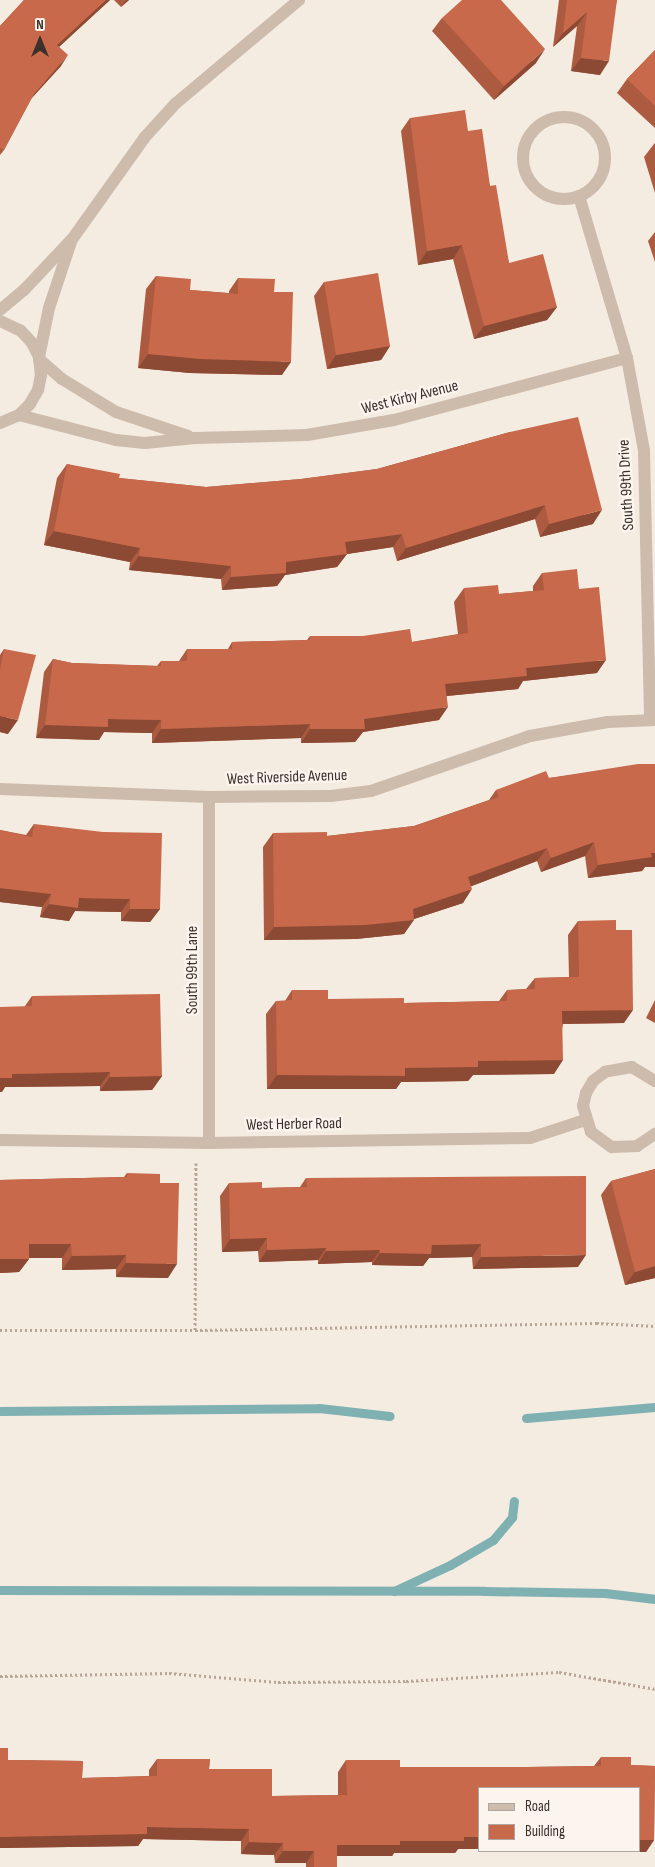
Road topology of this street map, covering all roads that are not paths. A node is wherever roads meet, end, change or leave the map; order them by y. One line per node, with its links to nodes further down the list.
1 (299, 0): 3 (street)
2 (578, 196): 2 (street); 7 (street, South 99th Drive)
3 (73, 238): 4 (street); 6 (street)
4 (0, 310)
5 (0, 321): 6 (street, West Kirby Avenue)
6 (39, 358): 8 (street); 10 (street, West Kirby Avenue)
7 (627, 358): 10 (street, West Kirby Avenue); 11 (street, South 99th Drive)
8 (19, 415): 9 (street); 10 (street, West Kirby Avenue)
9 (0, 423)
10 (196, 438)
11 (652, 720): 13 (street, West Riverside Avenue)
12 (0, 789): 13 (street, West Riverside Avenue)
13 (209, 797): 18 (street, South 99th Lane)
14 (655, 1080): 15 (street)
15 (585, 1120): 16 (street); 18 (street, West Herber Road)
16 (655, 1134)
17 (0, 1140): 18 (street, West Herber Road)
18 (203, 1142)

